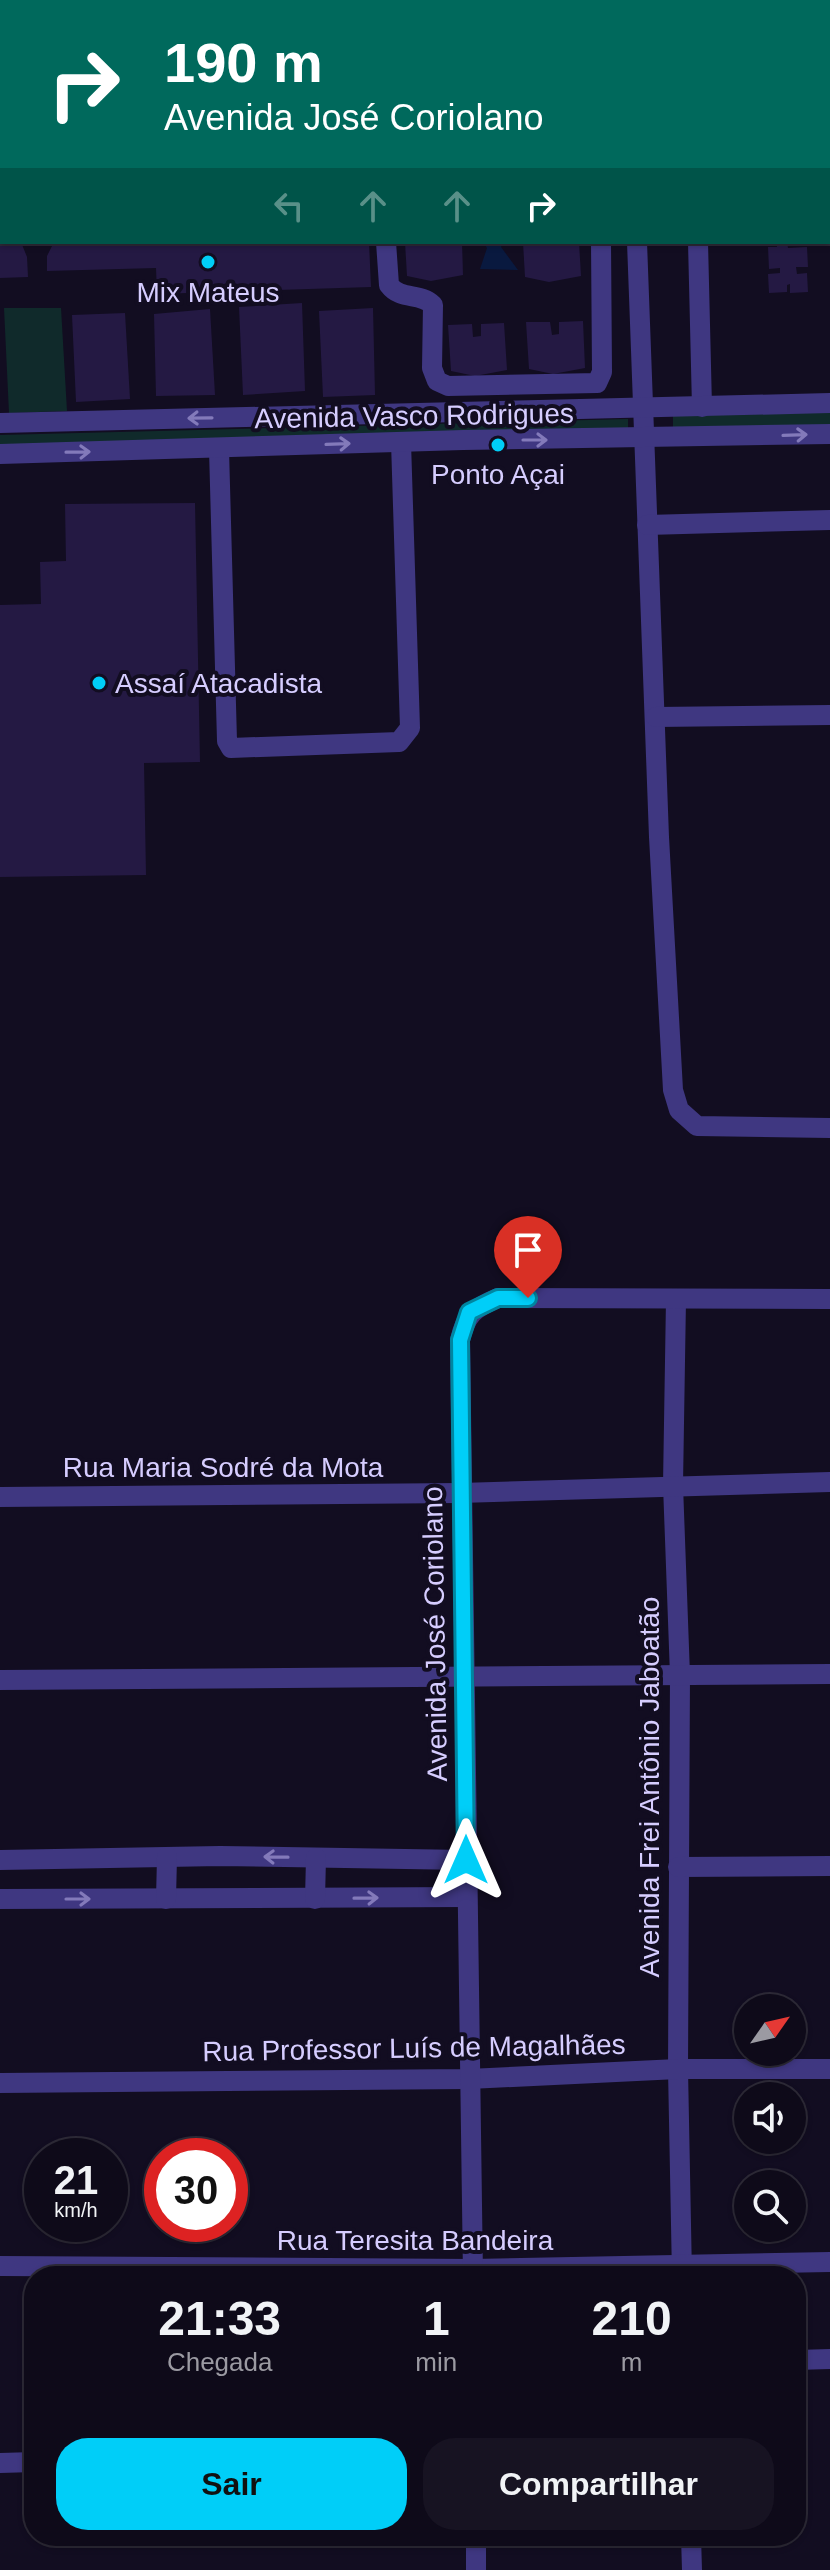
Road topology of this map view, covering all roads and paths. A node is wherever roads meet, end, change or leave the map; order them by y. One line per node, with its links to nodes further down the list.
1 (386, 244): 5 (street)
2 (601, 244): 6 (street)
3 (637, 244): 9 (street)
4 (698, 244): 8 (street)
5 (486, 386): 6 (street); 10 (street)
6 (545, 386): 11 (street)
7 (830, 403): 8 (street, Avenida Vasco Rodrigues)
8 (702, 407): 9 (street, Avenida Vasco Rodrigues)
9 (642, 408): 11 (street, Avenida Vasco Rodrigues); 14 (street)
10 (499, 411): 11 (street, Avenida Vasco Rodrigues); 12 (street, Avenida Vasco Rodrigues, one-way to 12)
11 (533, 411)
12 (0, 423)
13 (830, 434): 14 (street, Avenida Vasco Rodrigues, one-way to 13)
14 (643, 440): 15 (street, Avenida Vasco Rodrigues, one-way to 14); 19 (street)
15 (401, 442): 16 (street, Avenida Vasco Rodrigues, one-way to 15); 16 (street)
16 (219, 449): 17 (street, Avenida Vasco Rodrigues, one-way to 16)
17 (0, 454)
18 (830, 520): 19 (street)
19 (647, 525): 21 (street)
20 (830, 715): 21 (street)
21 (656, 717): 22 (street)
22 (830, 1128)
23 (676, 1299): 24 (street); 26 (street, Avenida Frei Antônio Jaboatão); 27 (street, Avenida José Coriolano)
24 (830, 1299)
25 (830, 1482): 26 (street, Rua Maria Sodré da Mota)
26 (673, 1485): 27 (street, Rua Maria Sodré da Mota); 30 (street, Avenida Frei Antônio Jaboatão)
27 (460, 1493): 28 (street, Rua Maria Sodré da Mota); 31 (street, Avenida José Coriolano)
28 (0, 1497)
29 (830, 1674): 30 (street)
30 (680, 1675): 31 (street); 38 (street, Avenida Frei Antônio Jaboatão)
31 (466, 1679): 32 (street); 36 (street, Avenida José Coriolano)
32 (0, 1680)
33 (167, 1857): 34 (street, one-way to 33); 35 (street); 41 (street)
34 (316, 1858): 36 (street); 42 (street)
35 (0, 1860)
36 (466, 1860): 39 (street, Avenida José Coriolano)
37 (830, 1866): 38 (street)
38 (678, 1867): 43 (street, Avenida Frei Antônio Jaboatão)
39 (467, 1897): 42 (street, one-way to 39); 45 (street, Avenida José Coriolano)
40 (0, 1899): 41 (street, one-way to 41)
41 (166, 1899): 42 (street)
42 (315, 1899)
43 (678, 2069): 44 (street, Rua Professor Luís de Magalhães); 45 (street, Rua Professor Luís de Magalhães); 51 (street, Avenida Frei Antônio Jaboatão)
44 (830, 2069)
45 (469, 2079): 46 (street, Rua Professor Luís de Magalhães); 50 (street, Avenida José Coriolano)
46 (0, 2083)
47 (830, 2262): 52 (street, Rua Teresita Bandeira)
48 (0, 2266): 49 (street, Rua Teresita Bandeira)
49 (24, 2266)
50 (473, 2266)
51 (682, 2266)
52 (764, 2266)
53 (830, 2359): 54 (street)
54 (806, 2360)
55 (24, 2462): 56 (street)
56 (0, 2463)
57 (476, 2546): 59 (street)
58 (691, 2546): 60 (street)
59 (476, 2570)
60 (692, 2570)

